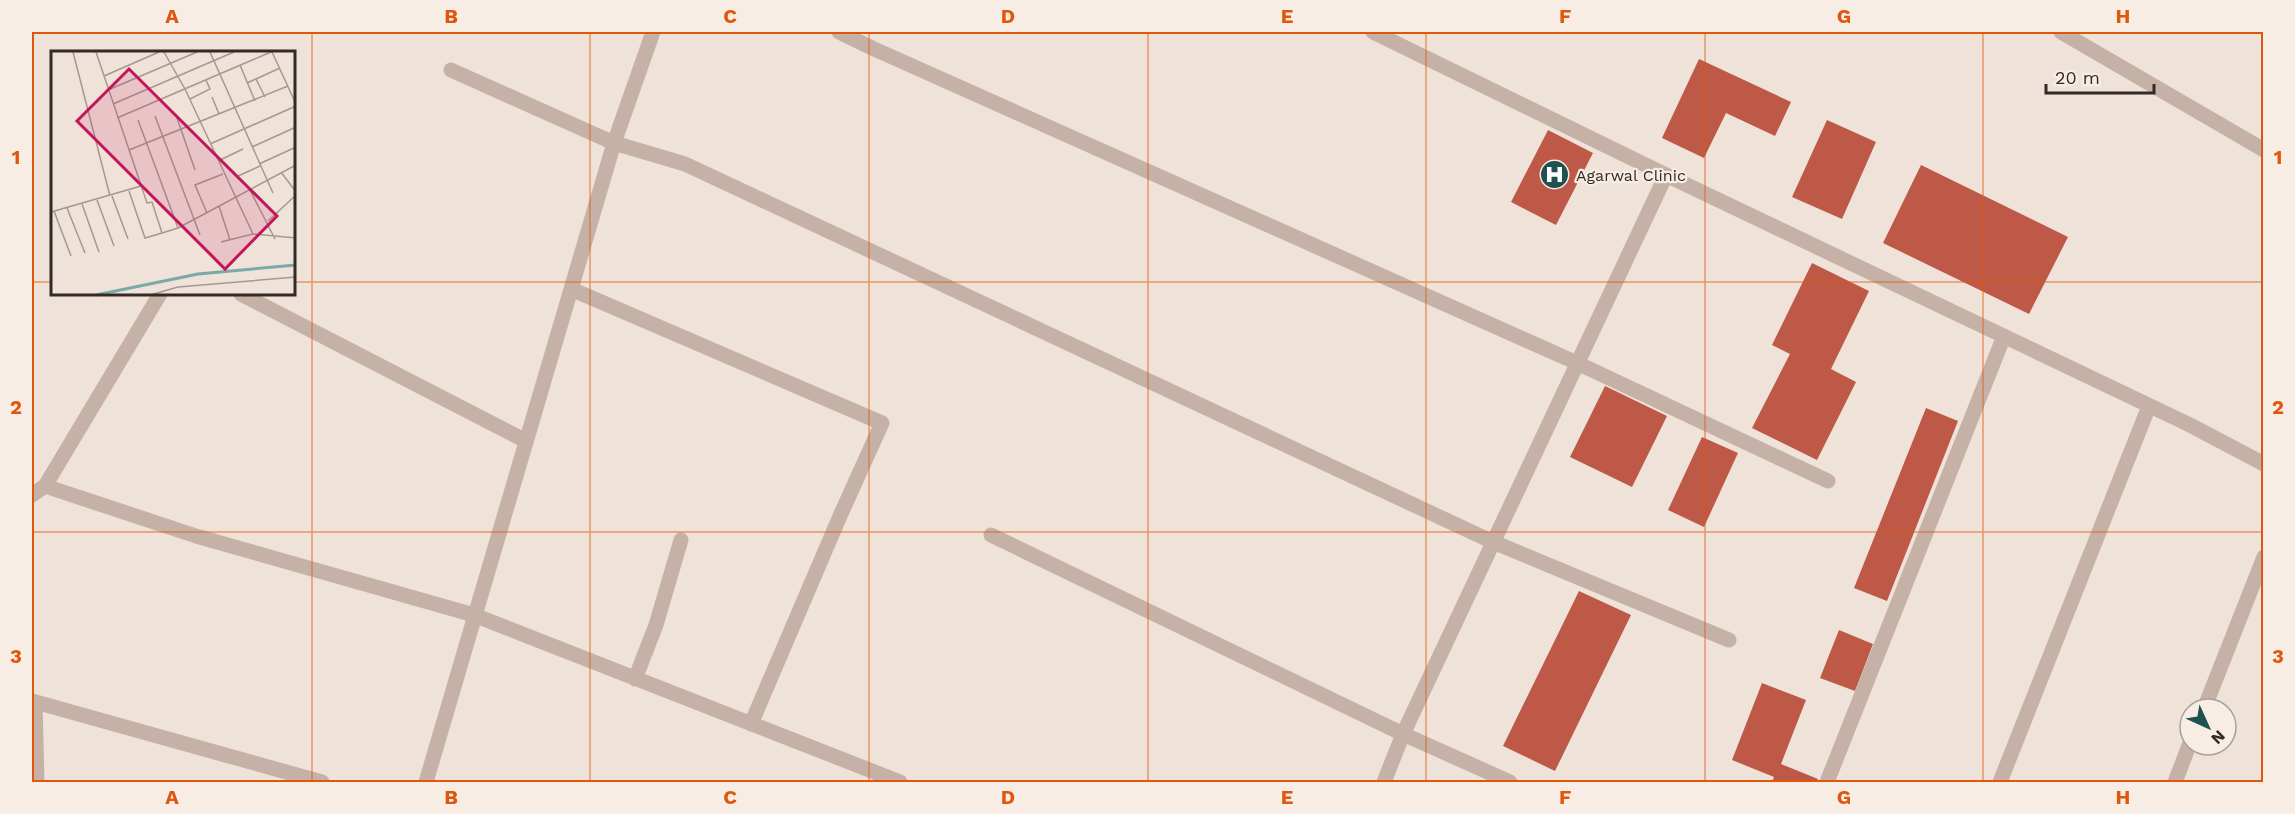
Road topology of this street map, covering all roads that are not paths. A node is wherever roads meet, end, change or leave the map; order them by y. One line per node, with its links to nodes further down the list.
1 (653, 32): 6 (street)
2 (839, 32): 13 (street)
3 (1373, 32): 8 (street)
4 (2061, 32): 7 (street)
5 (451, 70): 6 (street)
6 (614, 143): 9 (street); 22 (street)
7 (2264, 150)
8 (1666, 175): 12 (street); 13 (street)
9 (571, 289): 15 (street); 29 (street)
10 (159, 296): 18 (street)
11 (245, 296): 15 (street)
12 (2004, 336): 14 (street); 38 (street)
13 (1577, 363): 17 (street); 22 (street)
14 (2149, 406): 16 (street); 39 (street)
15 (526, 441): 24 (street)
16 (2264, 464)
17 (1828, 481)
18 (45, 486): 19 (street); 24 (street)
19 (32, 495)
20 (991, 535): 30 (street)
21 (681, 540): 26 (street)
22 (1493, 542): 25 (street); 30 (street)
23 (2264, 557): 27 (street)
24 (474, 615): 26 (street); 35 (street)
25 (1729, 640)
26 (635, 679): 29 (street)
27 (2209, 697)
28 (33, 701): 33 (street); 34 (street)
29 (751, 724): 32 (street)
30 (1403, 734): 36 (street); 37 (street)
31 (2185, 757): 40 (street)
32 (891, 781)
33 (37, 783)
34 (322, 783)
35 (426, 783)
36 (1384, 783)
37 (1510, 783)
38 (1827, 783)
39 (2000, 783)
40 (2175, 783)

